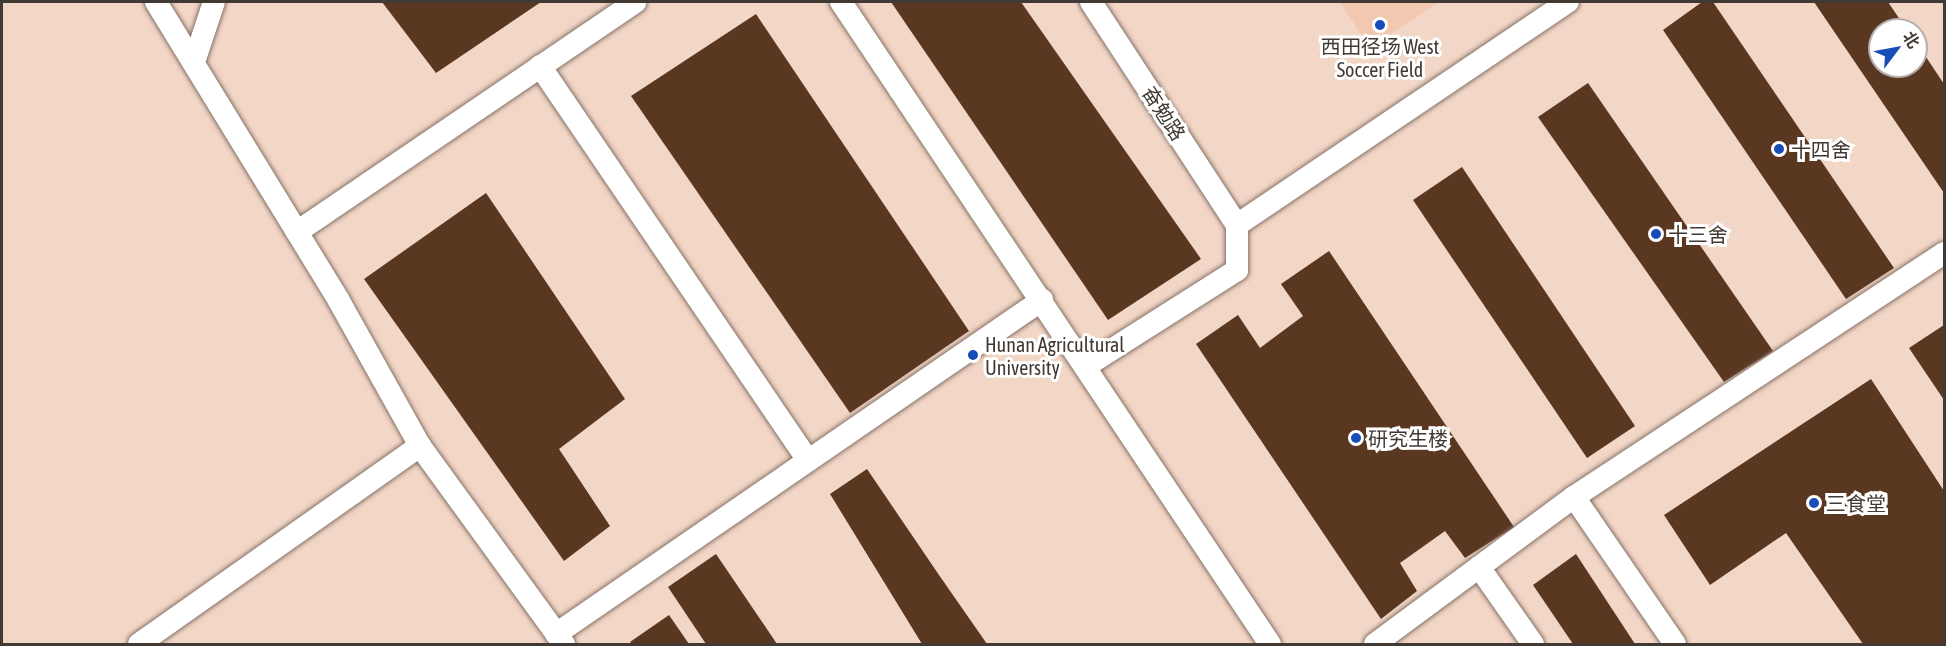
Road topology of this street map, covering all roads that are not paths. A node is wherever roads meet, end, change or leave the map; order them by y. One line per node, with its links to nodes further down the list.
1 (156, 2): 7 (street)
2 (214, 2): 7 (street)
3 (635, 2): 8 (street)
4 (841, 2): 12 (street)
5 (1090, 2): 9 (street, 奋勉路)
6 (1568, 2): 9 (street)
7 (194, 62): 10 (street)
8 (540, 66): 10 (street); 15 (street)
9 (1237, 225): 13 (street)
10 (297, 232): 14 (street)
11 (1944, 253): 16 (street)
12 (1042, 300): 13 (street); 15 (street)
13 (1086, 366): 20 (street)
14 (420, 446): 18 (street); 19 (street)
15 (808, 461): 18 (street)
16 (1574, 497): 17 (street); 23 (street)
17 (1479, 567): 21 (street); 22 (street)
18 (560, 639)
19 (139, 645)
20 (1270, 645)
21 (1375, 645)
22 (1533, 645)
23 (1675, 645)

